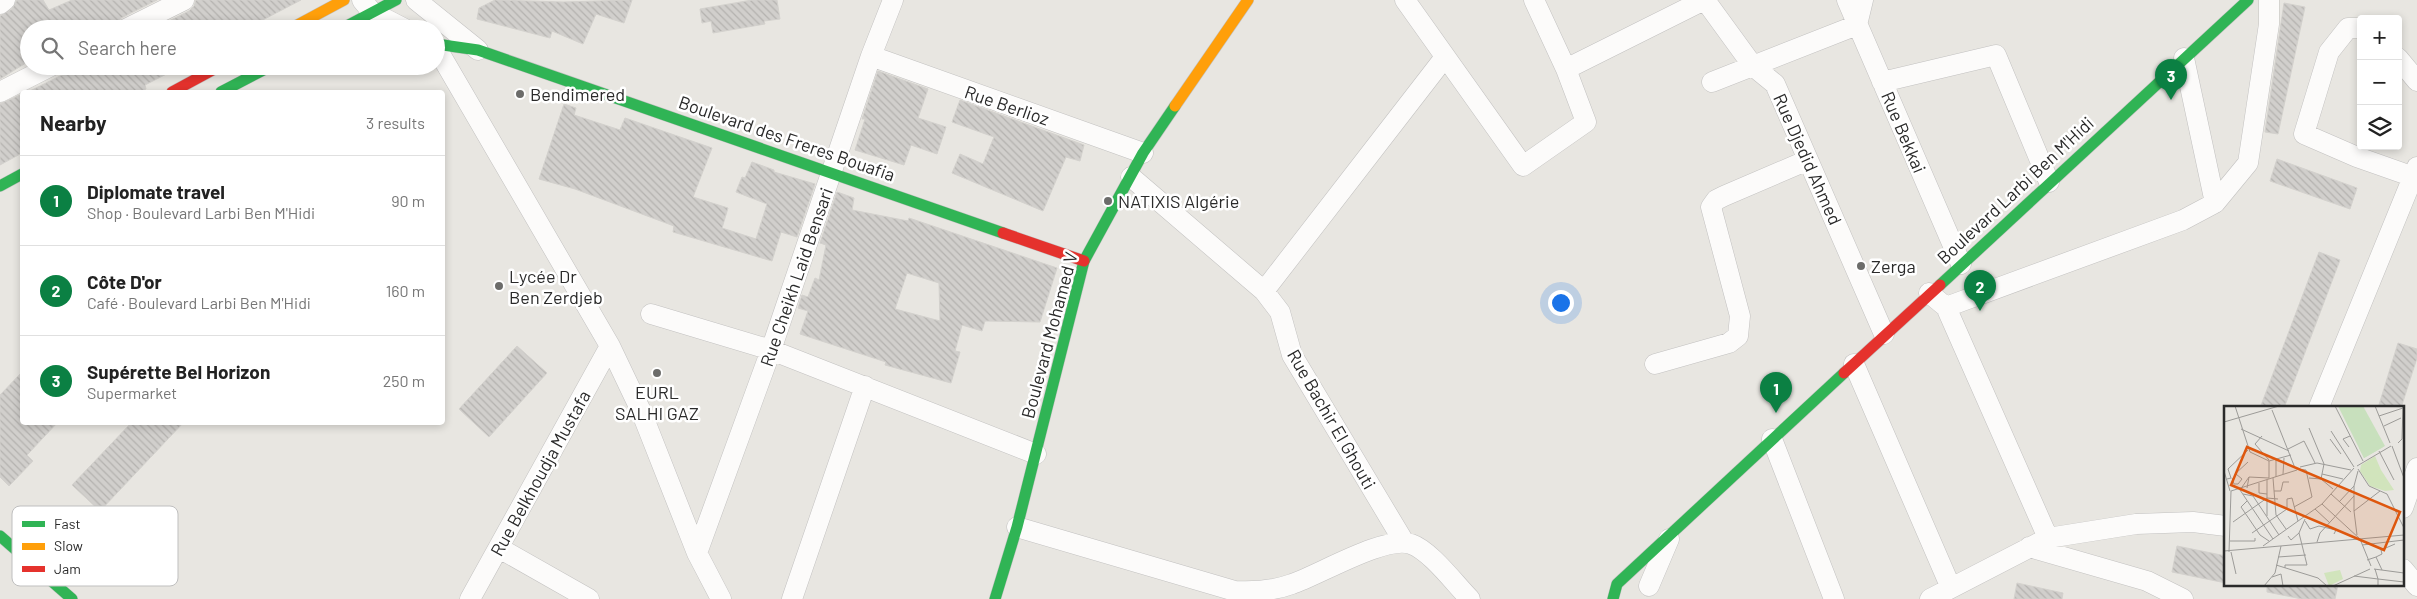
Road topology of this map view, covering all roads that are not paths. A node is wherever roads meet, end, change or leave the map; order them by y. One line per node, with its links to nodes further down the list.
1 (5, 0): 15 (street)
2 (184, 0): 17 (street)
3 (344, 0): 18 (street)
4 (396, 0): 16 (street)
5 (416, 0): 21 (street)
6 (893, 0): 27 (street, Rue Cheikh Laid Bensari)
7 (1405, 0): 28 (street)
8 (1534, 0): 33 (street)
9 (1704, 0): 32 (street, Rue Djedid Ahmed); 33 (street)
10 (1847, 0): 23 (street, Rue Bekkai)
11 (1864, 0): 23 (street)
12 (2248, 0): 29 (street, Boulevard Larbi Ben M'Hidi)
13 (2269, 0): 51 (street)
14 (1245, 2): 43 (street, Boulevard Mohamed V)
15 (0, 4)
16 (367, 6): 19 (street); 20 (street)
17 (144, 20)
18 (307, 20)
19 (351, 20)
20 (390, 20)
21 (441, 20)
22 (445, 23): 26 (street)
23 (1858, 24): 32 (street); 39 (street, Rue Bekkai)
24 (2357, 28): 46 (street)
25 (445, 47): 26 (street, Boulevard des Freres Bouafia)
26 (478, 50): 45 (street, Boulevard des Freres Bouafia)
27 (871, 56): 43 (street, Rue Berlioz); 45 (street, Rue Cheikh Laid Bensari)
28 (1445, 57): 33 (street); 54 (street)
29 (2184, 58): 49 (street, Boulevard Larbi Ben M'Hidi); 51 (street)
30 (2400, 60): 37 (street)
31 (445, 62): 59 (street)
32 (1753, 66): 38 (street); 44 (street, Rue Djedid Ahmed)
33 (1566, 69)
34 (33, 75): 42 (street)
35 (203, 75): 40 (street)
36 (254, 75): 41 (street)
37 (2417, 81)
38 (1712, 82)
39 (1882, 82): 49 (street); 53 (street, Rue Bekkai)
40 (176, 90)
41 (226, 90)
42 (0, 92)
43 (1143, 153): 48 (street, Boulevard Mohamed V)
44 (1808, 160): 58 (street, Rue Djedid Ahmed); 61 (street)
45 (832, 172): 52 (street, Boulevard des Freres Bouafia); 60 (street, Rue Cheikh Laid Bensari)
46 (2416, 172): 64 (street)
47 (20, 175): 50 (street)
48 (1131, 177): 52 (street, Boulevard Mohamed V); 54 (street, Rue Bachir El Ghouti)
49 (2049, 182): 53 (street, Boulevard Larbi Ben M'Hidi)
50 (0, 186)
51 (2215, 203): 56 (street)
52 (1084, 261): 66 (street, Boulevard Mohamed V)
53 (1961, 264): 55 (street, Boulevard Larbi Ben M'Hidi)
54 (1264, 291): 74 (street, Rue Bachir El Ghouti)
55 (1929, 293): 56 (street); 58 (street, Boulevard Larbi Ben M'Hidi)
56 (1946, 307): 73 (street)
57 (651, 314): 60 (street)
58 (1884, 334): 62 (street, Boulevard Larbi Ben M'Hidi)
59 (610, 346): 76 (street, Rue Belkhoudja Mustafa); 78 (street)
60 (771, 350): 63 (street); 78 (street, Rue Cheikh Laid Bensari)
61 (1655, 364)
62 (1854, 364): 65 (street, Boulevard Larbi Ben M'Hidi); 82 (street)
63 (865, 386): 66 (street); 90 (street)
64 (2319, 406)
65 (1772, 439): 71 (street, Boulevard Larbi Ben M'Hidi); 93 (street)
66 (1036, 454): 70 (street, Boulevard Mohamed V)
67 (2417, 468): 68 (street)
68 (2404, 505)
69 (2224, 526): 73 (street)
70 (1017, 527): 85 (street); 91 (street, Boulevard Mohamed V)
71 (1673, 531): 83 (street, Boulevard Larbi Ben M'Hidi); 84 (street)
72 (0, 536): 75 (street)
73 (2048, 538): 77 (street)
74 (1404, 542): 85 (street); 92 (street)
75 (12, 546)
76 (499, 548): 87 (street, Rue Belkhoudja Mustafa); 88 (street)
77 (2029, 548): 82 (street); 95 (street)
78 (696, 553): 89 (street)
79 (2404, 570): 81 (street)
80 (57, 586): 86 (street)
81 (2417, 586)
82 (1951, 588): 94 (street)
83 (1612, 592): 84 (street)
84 (1652, 594)
85 (1236, 595)
86 (72, 599)
87 (470, 599)
88 (590, 599)
89 (721, 599)
90 (792, 599)
91 (995, 599)
92 (1470, 599)
93 (1834, 599)
94 (1930, 599)
95 (2183, 599)

